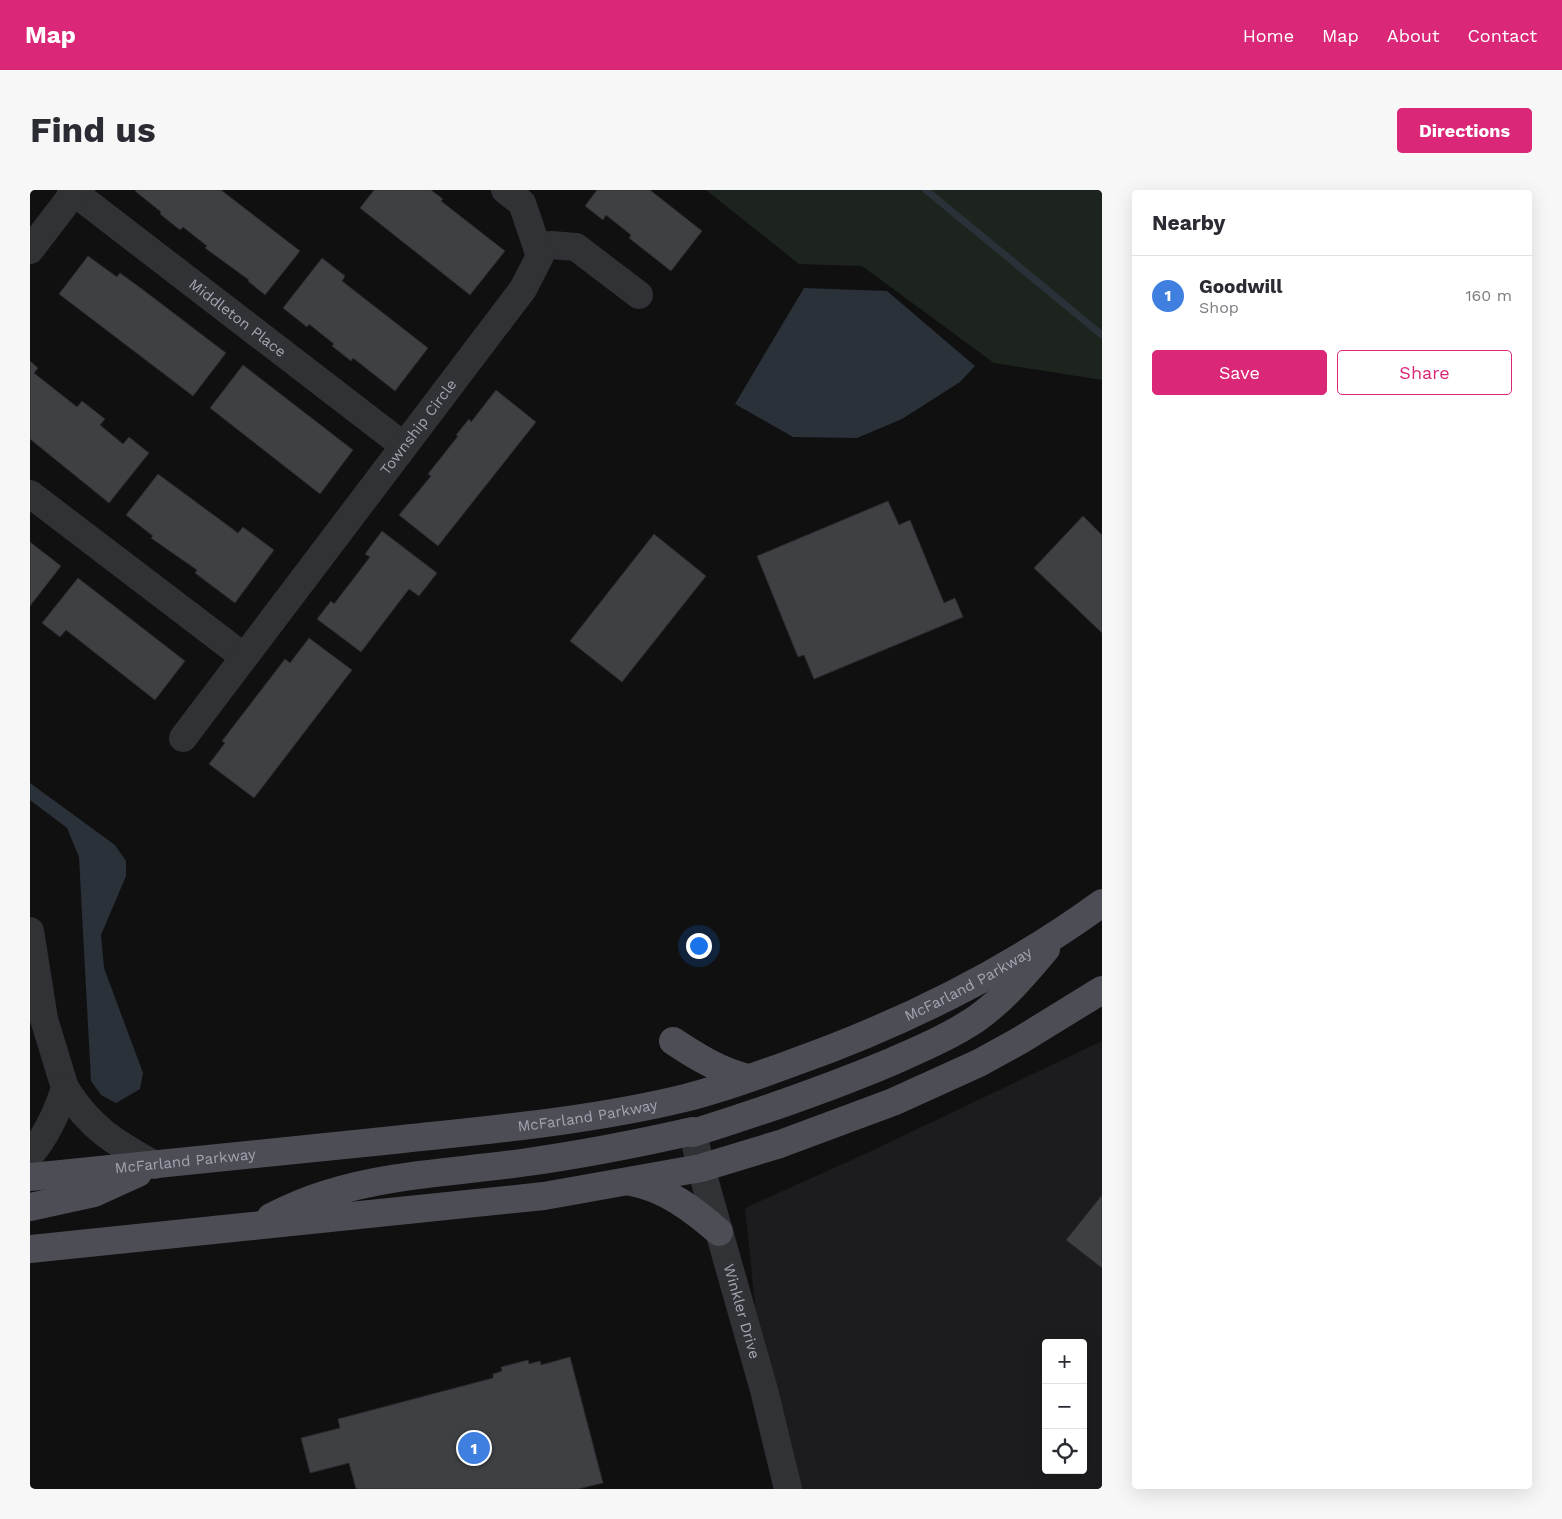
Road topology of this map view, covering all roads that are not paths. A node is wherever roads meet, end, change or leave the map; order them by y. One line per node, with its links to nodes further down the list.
1 (505, 190): 3 (street, Township Circle)
2 (74, 191): 4 (street); 6 (street, Middleton Place)
3 (537, 248): 5 (street); 6 (street, Township Circle)
4 (30, 250)
5 (639, 295)
6 (404, 446): 8 (street, Township Circle)
7 (30, 494): 8 (street)
8 (244, 657): 9 (street, Township Circle)
9 (183, 738)
10 (1102, 903): 12 (main road, McFarland Parkway)
11 (30, 932): 16 (street)
12 (1060, 932): 15 (main road, McFarland Parkway); 17 (main road)
13 (1102, 990): 20 (main road)
14 (673, 1041): 15 (main road)
15 (748, 1078): 19 (main road, McFarland Parkway)
16 (65, 1088): 18 (street); 19 (street)
17 (693, 1132): 20 (street, Winkler Drive); 24 (main road)
18 (30, 1155)
19 (155, 1164): 21 (main road, McFarland Parkway); 23 (main road)
20 (701, 1168): 22 (main road); 25 (street, Winkler Drive)
21 (30, 1177)
22 (630, 1182): 24 (main road); 25 (main road)
23 (30, 1207)
24 (249, 1227): 26 (main road)
25 (719, 1232): 27 (street, Winkler Drive)
26 (30, 1249)
27 (788, 1489)

